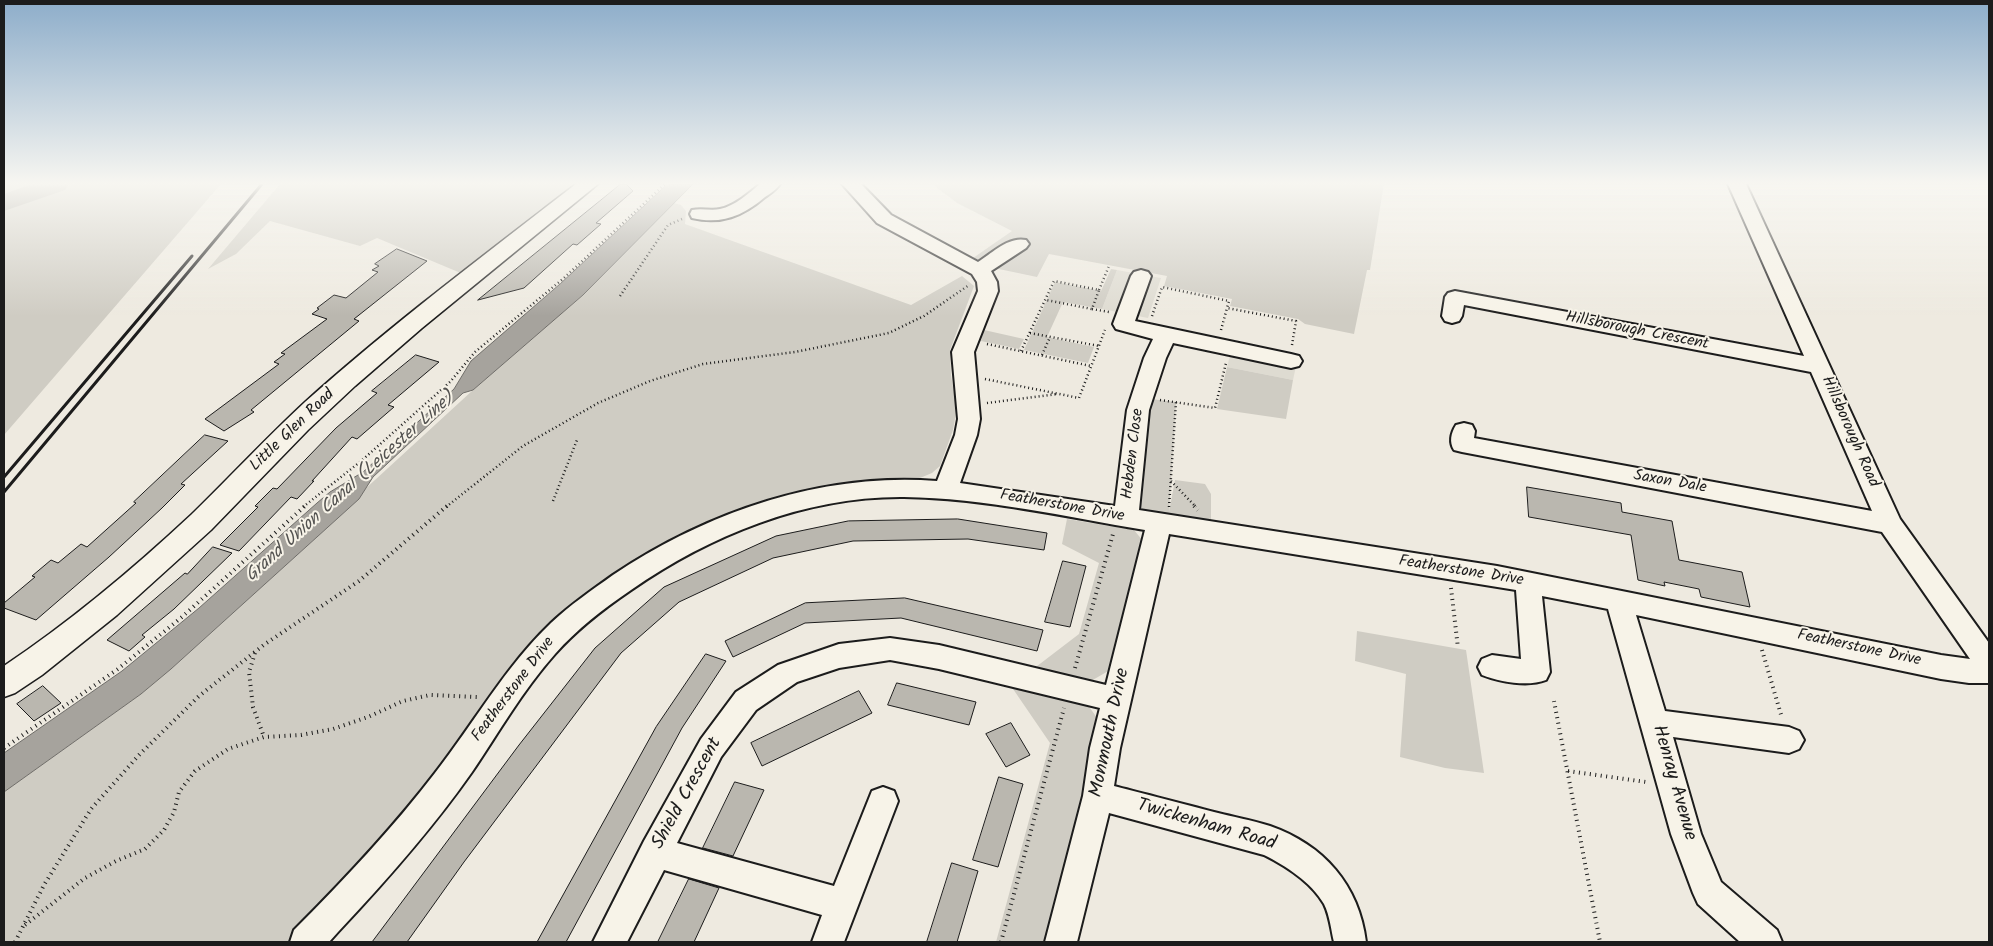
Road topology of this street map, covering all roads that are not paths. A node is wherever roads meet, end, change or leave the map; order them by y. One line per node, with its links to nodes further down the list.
1 (533, 228): 21 (main road, Little Glen Road)
2 (901, 228): 5 (street)
3 (1757, 228): 10 (street, Hillsborough Road)
4 (1018, 244): 5 (street)
5 (981, 272): 12 (street)
6 (1141, 276): 8 (street)
7 (1455, 299): 10 (street, Hillsborough Crescent)
8 (1156, 333): 9 (street); 13 (street, Hebden Close)
9 (1291, 361)
10 (1819, 366): 15 (street, Hillsborough Road)
11 (1464, 431): 15 (street, Saxon Dale)
12 (945, 490): 13 (street, Featherstone Drive); 29 (street, Featherstone Drive)
13 (1122, 518): 14 (street, Featherstone Drive)
14 (1163, 524): 16 (street, Featherstone Drive); 22 (street, Monmouth Drive)
15 (1890, 524): 18 (street, Hillsborough Road)
16 (1528, 582): 17 (street, Featherstone Drive); 19 (street)
17 (1619, 601): 20 (street, Featherstone Drive); 23 (street, Henray Avenue)
18 (1989, 664)
19 (1492, 667)
20 (1989, 671)
21 (4, 683)
22 (1117, 700): 25 (street, Monmouth Drive); 27 (street, Shield Crescent)
23 (1655, 722): 24 (street); 34 (street, Henray Avenue)
24 (1789, 740)
25 (1098, 796): 32 (street, Monmouth Drive); 33 (street, Twickenham Road)
26 (883, 802): 28 (street)
27 (655, 852): 28 (street); 30 (street, Shield Crescent)
28 (843, 905): 31 (street)
29 (306, 942)
30 (609, 942)
31 (828, 942)
32 (1061, 942)
33 (1350, 942)
34 (1765, 942)

